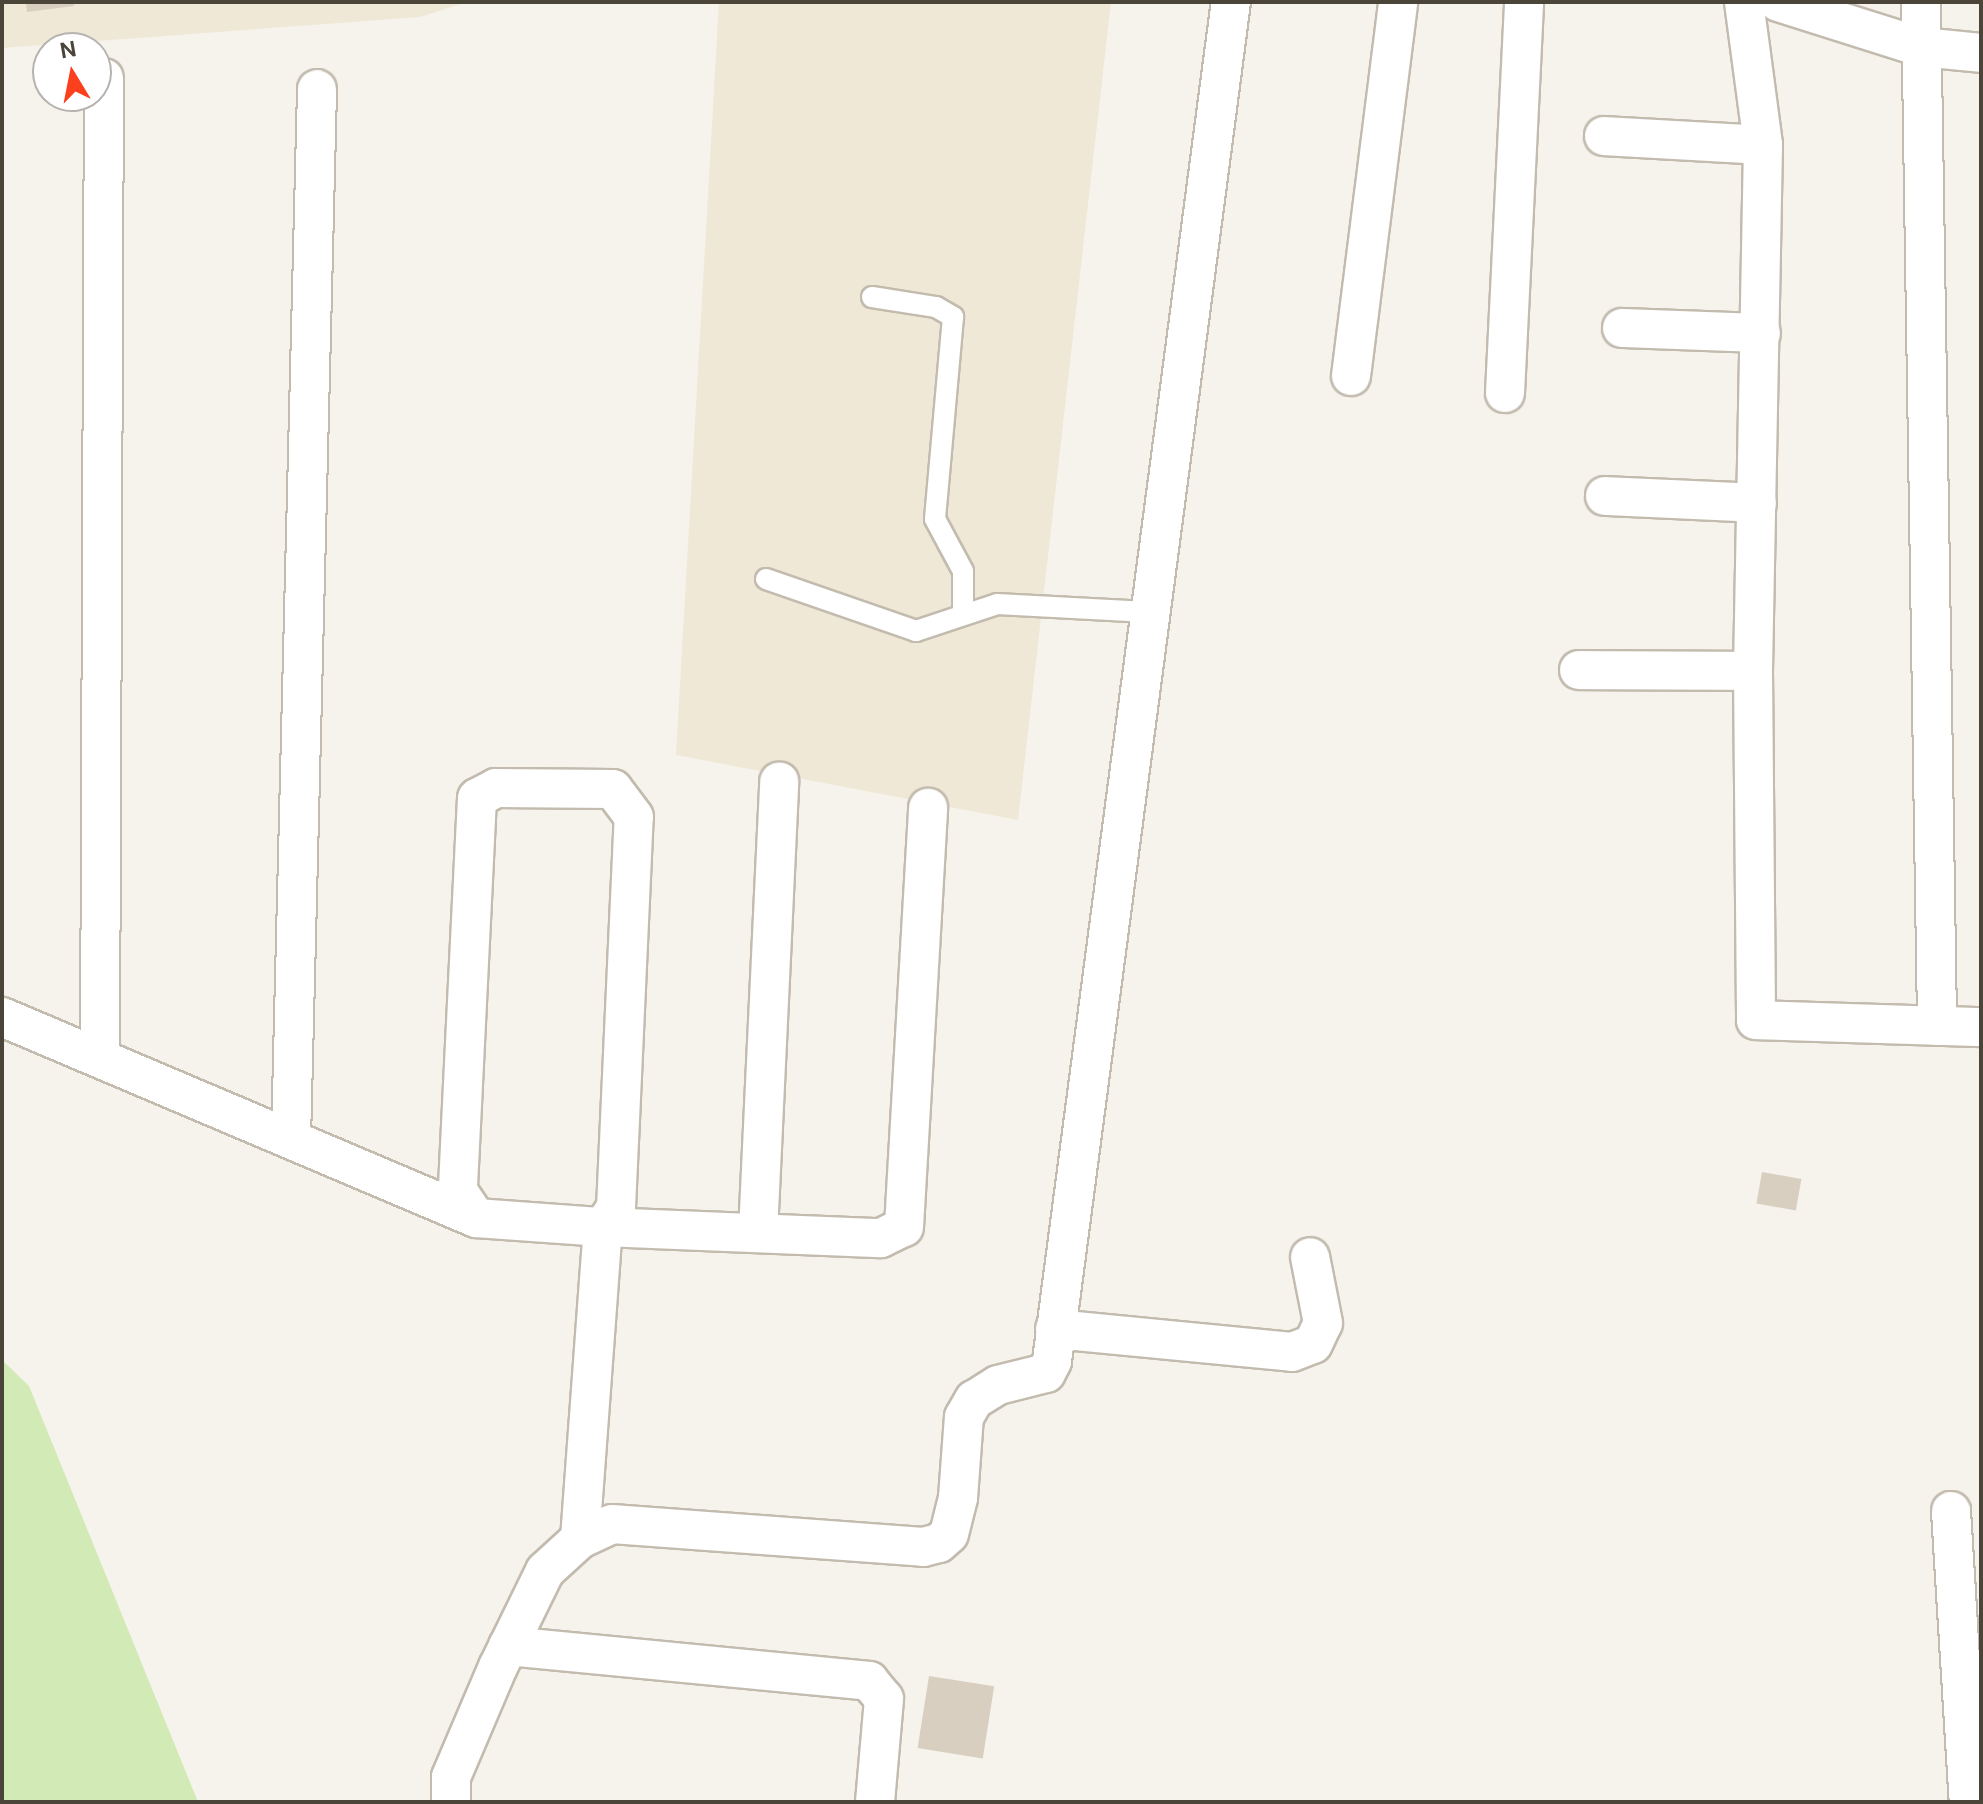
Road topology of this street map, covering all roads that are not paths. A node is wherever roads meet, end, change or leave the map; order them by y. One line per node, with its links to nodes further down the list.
1 (1231, 2): 21 (street)
2 (1398, 2): 16 (street)
3 (1524, 2): 17 (street)
4 (1744, 2): 12 (street)
5 (1778, 2): 7 (street)
6 (1921, 2): 7 (street)
7 (1921, 47): 8 (street); 28 (street)
8 (1981, 53)
9 (317, 89): 31 (street)
10 (104, 112): 30 (street)
11 (1604, 136): 12 (street)
12 (1763, 145): 15 (street)
13 (872, 297): 22 (lane)
14 (1622, 328): 15 (street)
15 (1761, 333): 19 (street)
16 (1351, 376)
17 (1505, 393)
18 (1605, 496): 19 (street)
19 (1757, 503): 24 (street)
20 (766, 579): 22 (lane)
21 (1148, 612): 22 (lane); 36 (street)
22 (963, 615)
23 (1579, 670): 24 (street)
24 (1753, 671): 28 (street)
25 (779, 781): 34 (street)
26 (928, 808): 34 (street)
27 (2, 1017): 30 (street)
28 (1937, 1026): 29 (street)
29 (1981, 1027)
30 (100, 1058): 31 (street)
31 (291, 1139): 32 (street)
32 (476, 1218): 33 (street); 33 (street)
33 (603, 1227): 34 (street); 38 (street)
34 (758, 1233)
35 (1310, 1257): 36 (street)
36 (1055, 1329): 38 (street)
37 (1951, 1511): 42 (street)
38 (580, 1539): 39 (street)
39 (508, 1646): 40 (street); 41 (street)
40 (451, 1802)
41 (875, 1802)
42 (1969, 1802)

